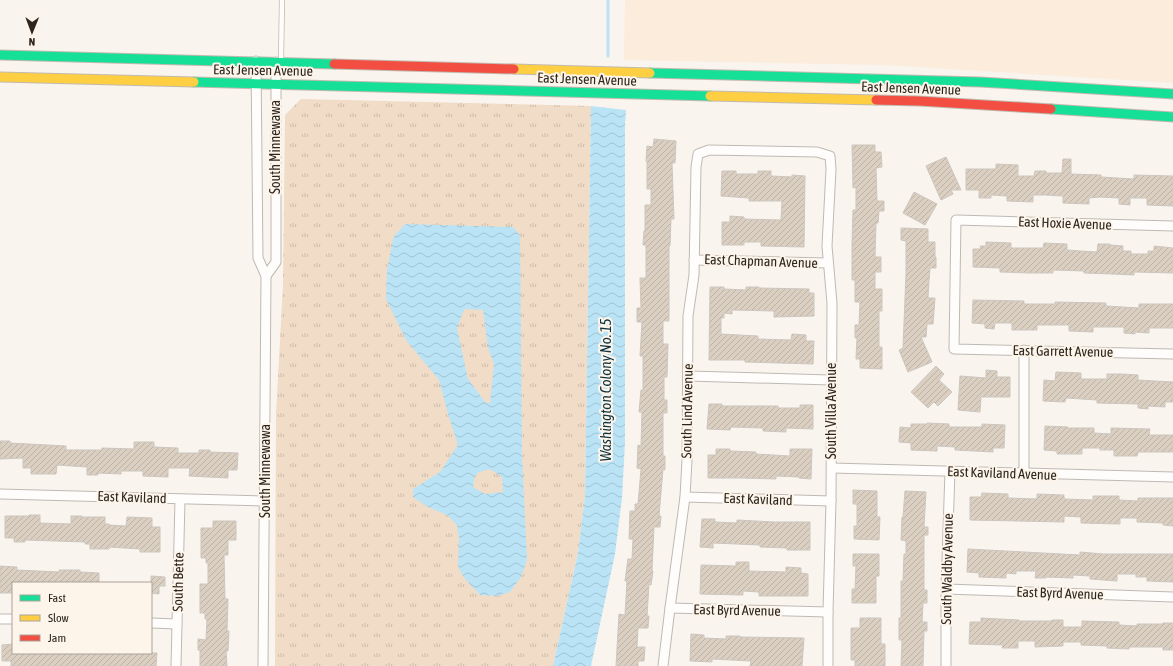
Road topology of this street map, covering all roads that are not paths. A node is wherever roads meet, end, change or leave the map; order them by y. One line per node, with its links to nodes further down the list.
1 (282, 0): 4 (lane)
2 (0, 55): 3 (main road, East Jensen Avenue)
3 (256, 61): 4 (main road, East Jensen Avenue); 6 (street, South Minnewawa)
4 (278, 62): 7 (street, South Minnewawa); 8 (main road, East Jensen Avenue)
5 (0, 77): 6 (main road, East Jensen Avenue)
6 (256, 84): 7 (main road, East Jensen Avenue); 14 (street, South Minnewawa)
7 (275, 85): 9 (main road, East Jensen Avenue); 14 (street, South Minnewawa)
8 (1173, 94)
9 (1173, 117)
10 (698, 154): 12 (street, South Lind Avenue); 13 (street, South Villa Avenue)
11 (1173, 226): 15 (street, East Hoxie Avenue)
12 (694, 260): 13 (street, East Chapman Avenue); 18 (street, South Lind Avenue)
13 (828, 263): 19 (street, South Villa Avenue)
14 (266, 276): 27 (street, South Minnewawa)
15 (954, 349): 16 (street, East Garrett Avenue)
16 (1024, 350): 17 (street, East Garrett Avenue); 22 (street)
17 (1173, 354)
18 (688, 376): 19 (street); 25 (street, South Lind Avenue)
19 (831, 380): 20 (street, South Villa Avenue)
20 (832, 468): 21 (street, East Kaviland Avenue); 28 (street, South Villa Avenue)
21 (950, 471): 22 (street, East Kaviland Avenue); 29 (street, South Waldby Avenue)
22 (1024, 474): 23 (street, East Kaviland Avenue)
23 (1173, 477)
24 (0, 494): 26 (street, East Kaviland)
25 (685, 497): 28 (street, East Kaviland); 31 (street, South Lind Avenue)
26 (180, 499): 27 (street, East Kaviland); 36 (street, South Bette)
27 (264, 501): 38 (street, South Minnewawa)
28 (831, 501): 32 (street, South Villa Avenue)
29 (946, 589): 30 (street, East Byrd Avenue); 41 (street, South Waldby Avenue)
30 (1173, 597)
31 (670, 608): 32 (street, East Byrd Avenue); 39 (street, South Lind Avenue)
32 (828, 612): 40 (street, South Villa Avenue)
33 (0, 619): 34 (street)
34 (12, 619)
35 (152, 623): 36 (street)
36 (177, 624): 37 (street, South Bette)
37 (176, 666)
38 (264, 666)
39 (663, 666)
40 (828, 666)
41 (946, 666)

